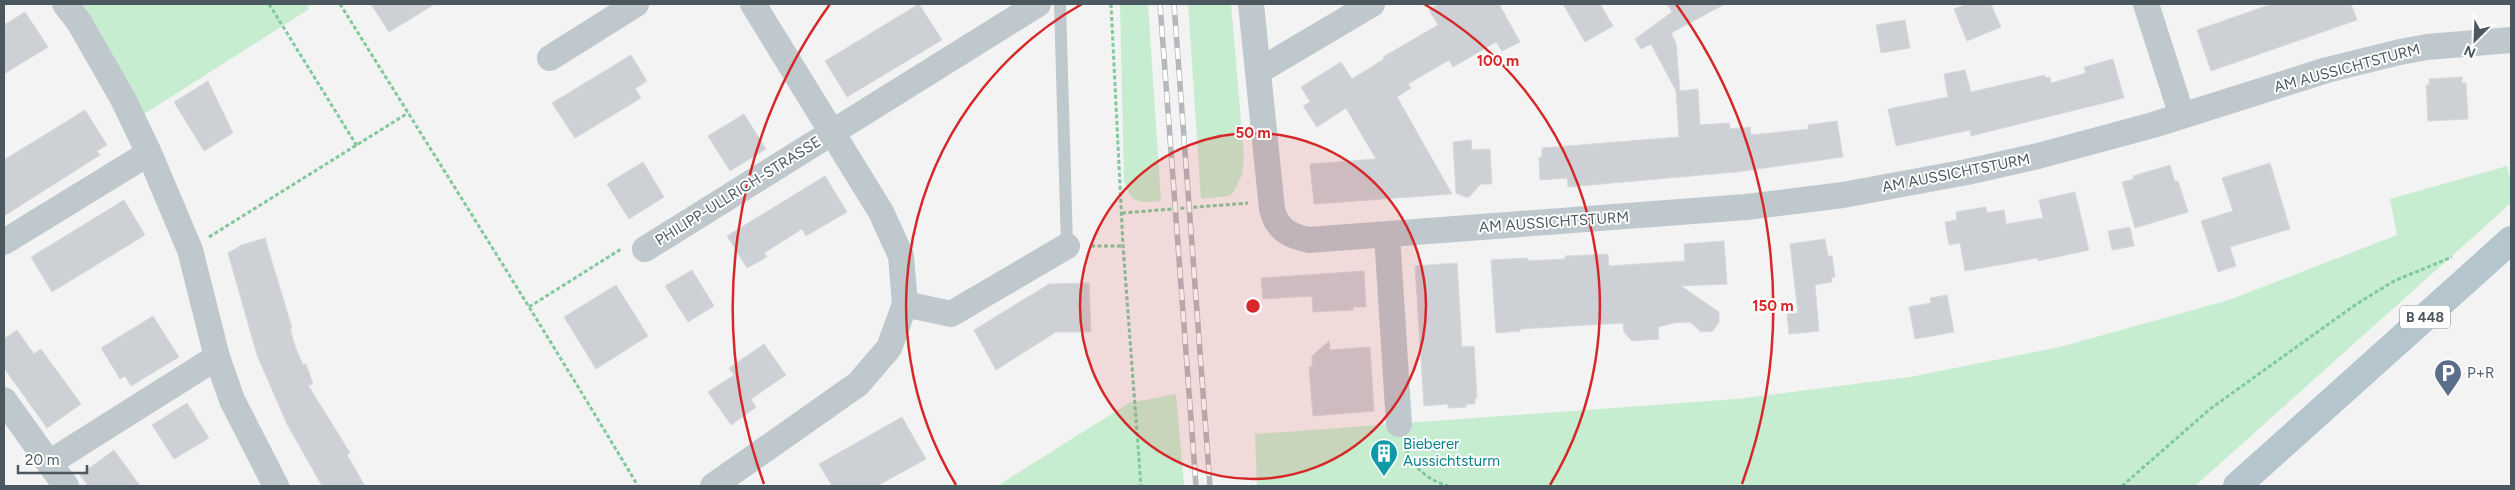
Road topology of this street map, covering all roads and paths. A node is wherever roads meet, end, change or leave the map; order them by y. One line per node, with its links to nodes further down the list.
1 (65, 4): 19 (street)
2 (269, 4): 18 (path)
3 (340, 4): 15 (path)
4 (636, 4): 13 (street)
5 (753, 4): 17 (street, PHILIPP-ULLRICH-STRASSE)
6 (1038, 4): 17 (street)
7 (1060, 4): 25 (lane)
8 (1111, 4): 21 (path)
9 (1251, 4): 14 (street)
10 (1372, 4): 14 (street)
11 (2146, 4): 16 (street)
12 (2511, 40): 16 (street, AM AUSSICHTSTURM)
13 (550, 58)
14 (1259, 71): 22 (street, AM AUSSICHTSTURM)
15 (408, 114): 18 (path); 31 (path)
16 (2182, 116): 22 (street, AM AUSSICHTSTURM)
17 (832, 132): 27 (street, PHILIPP-ULLRICH-STRASSE); 30 (street, PHILIPP-ULLRICH-STRASSE)
18 (357, 146): 28 (path)
19 (149, 153): 24 (street); 28 (street)
20 (1241, 204): 21 (path)
21 (1122, 214): 26 (path)
22 (1387, 235): 34 (street)
23 (2511, 240): 43 (main road, B 448)
24 (4, 242)
25 (1080, 246): 26 (path); 30 (street)
26 (1123, 246): 40 (path)
27 (645, 249): 31 (path)
28 (190, 250): 32 (street)
29 (2446, 260): 42 (path)
30 (905, 304): 39 (street, PHILIPP-ULLRICH-STRASSE)
31 (529, 307): 38 (path)
32 (217, 357): 35 (street); 37 (street)
33 (4, 400): 35 (street)
34 (1399, 424): 41 (path)
35 (49, 463): 36 (street)
36 (66, 486)
37 (276, 486)
38 (638, 486)
39 (713, 486)
40 (1141, 486)
41 (1448, 486)
42 (2122, 486)
43 (2237, 486)

